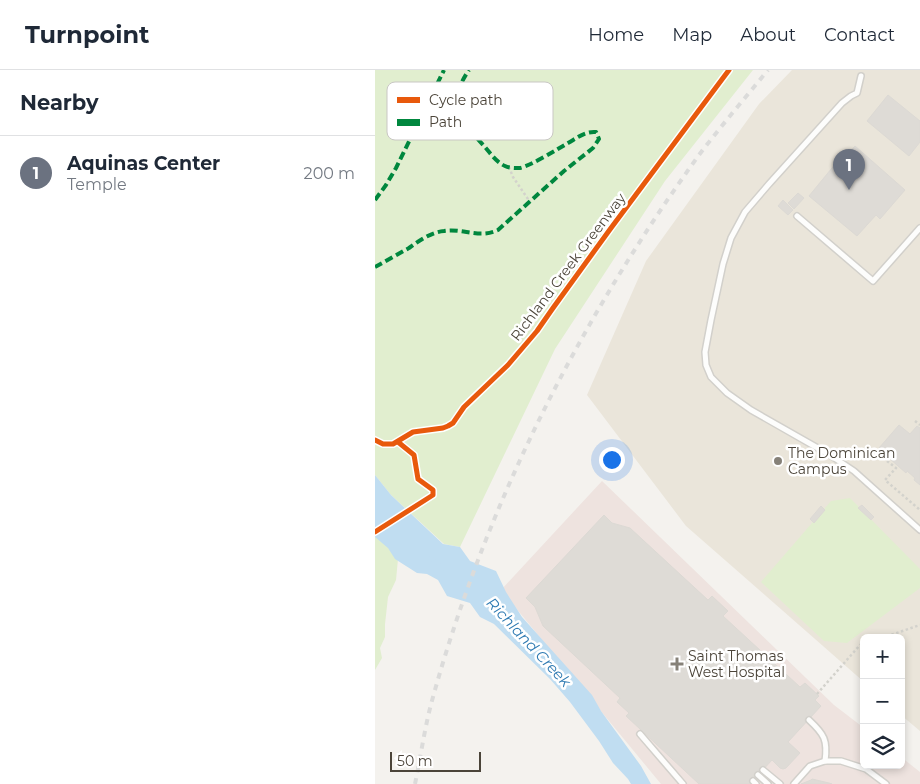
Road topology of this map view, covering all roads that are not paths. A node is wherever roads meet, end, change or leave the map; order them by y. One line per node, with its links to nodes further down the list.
1 (861, 76): 4 (lane)
2 (797, 216): 3 (lane)
3 (920, 228)
4 (920, 530)
5 (809, 720): 7 (lane)
6 (640, 734): 10 (lane)
7 (825, 761): 13 (lane); 14 (lane)
8 (763, 770): 12 (lane)
9 (758, 775): 11 (lane)
10 (683, 784)
11 (768, 784)
12 (780, 784)
13 (794, 784)
14 (886, 784)

